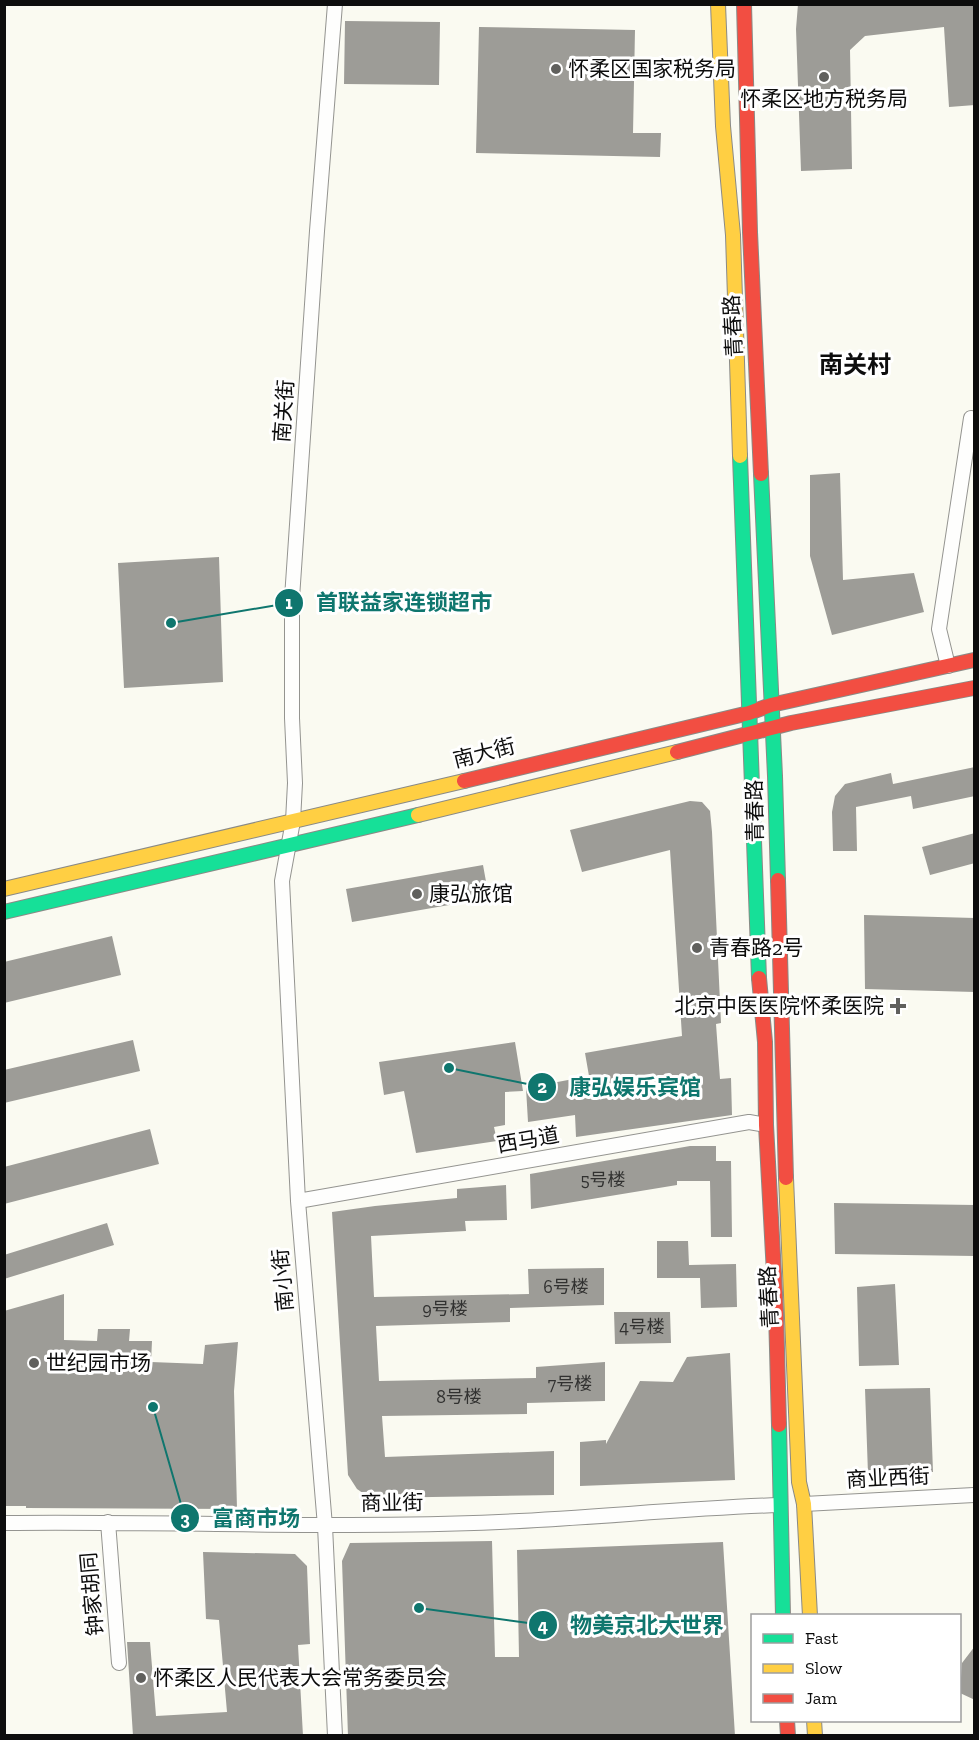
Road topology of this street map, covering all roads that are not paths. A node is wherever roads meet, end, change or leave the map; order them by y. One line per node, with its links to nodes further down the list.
1 (335, 4): 12 (street, 南关街)
2 (718, 4): 9 (main road, 青春路)
3 (744, 4): 8 (main road, 青春路)
4 (971, 418): 6 (street)
5 (975, 660): 6 (main road, 南大街)
6 (948, 666): 8 (main road, 南大街)
7 (975, 688): 10 (main road)
8 (771, 705): 9 (main road, 南大街); 10 (main road, 青春路)
9 (748, 713): 11 (main road, 青春路); 12 (main road, 南大街)
10 (773, 728): 11 (main road); 19 (main road, 青春路)
11 (749, 735): 13 (main road); 16 (main road, 青春路)
12 (293, 821): 13 (street, 南小街); 14 (main road, 南大街)
13 (287, 846): 15 (main road); 17 (street, 南小街)
14 (4, 889)
15 (4, 912)
16 (766, 1125): 17 (street, 西马道); 20 (main road, 青春路)
17 (298, 1201): 23 (street, 南小街)
18 (975, 1495): 19 (street, 商业西街)
19 (804, 1504): 25 (main road, 青春路)
20 (780, 1505): 23 (street, 商业街); 24 (main road, 青春路)
21 (108, 1522): 22 (street, 商业街); 23 (street, 商业街); 26 (street, 钟家胡同)
22 (4, 1523)
23 (325, 1526): 27 (street, 南小街)
24 (783, 1614)
25 (810, 1614)
26 (119, 1663)
27 (335, 1736)

